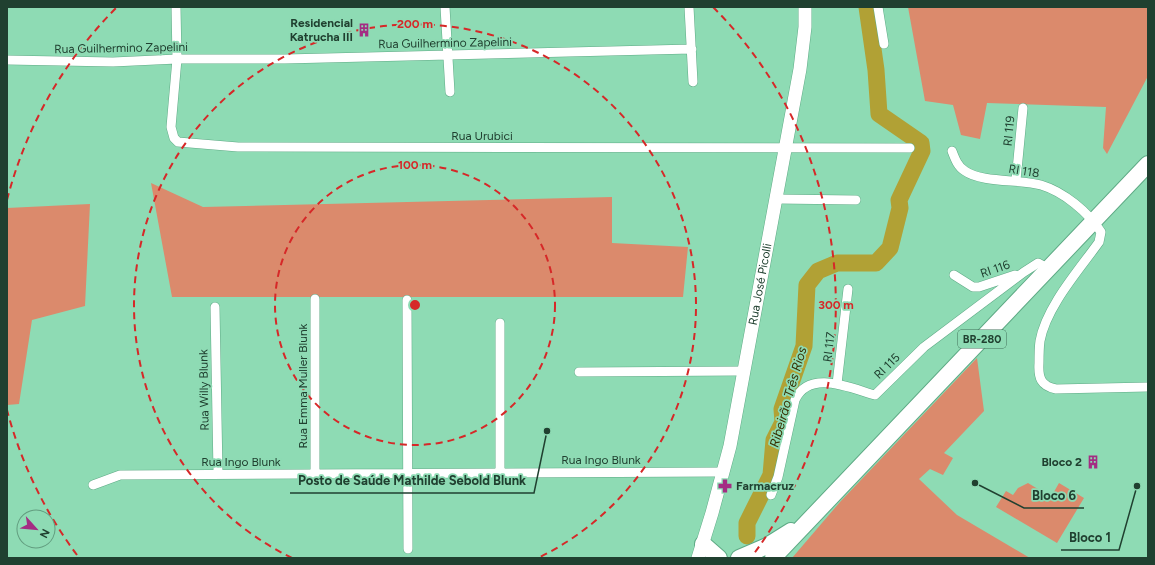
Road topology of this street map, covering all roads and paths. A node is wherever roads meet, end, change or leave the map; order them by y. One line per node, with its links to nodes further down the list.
1 (176, 7): 9 (street)
2 (444, 7): 8 (street)
3 (689, 7): 7 (street)
4 (805, 7): 15 (street, Rua José Picolli)
5 (878, 7): 6 (street)
6 (884, 44)
7 (692, 49): 8 (street, Rua Guilhermino Zapelini); 11 (street)
8 (448, 55): 9 (street, Rua Guilhermino Zapelini); 12 (street)
9 (177, 59): 10 (street, Rua Guilhermino Zapelini); 15 (street, Rua Urubici)
10 (7, 60)
11 (693, 82)
12 (450, 92)
13 (1023, 108): 18 (street, RI 119)
14 (910, 148): 15 (street, Rua Urubici)
15 (785, 149): 19 (street, Rua José Picolli)
16 (952, 151): 18 (street, RI 118)
17 (1148, 164): 21 (highway, BR-280)
18 (1016, 180): 21 (street, RI 118)
19 (776, 199): 20 (street); 30 (street, Rua José Picolli)
20 (856, 200)
21 (1094, 221): 22 (highway, BR-280); 33 (street)
22 (1049, 268): 23 (street, RI 115); 41 (highway, BR-280)
23 (1024, 272): 24 (street, RI 116); 32 (street, RI 115)
24 (954, 275)
25 (848, 289): 32 (street, RI 117)
26 (315, 298): 37 (street, Rua Emma Muller Blunk)
27 (407, 300): 38 (street)
28 (215, 307): 36 (street, Rua Willy Blunk)
29 (500, 323): 34 (street)
30 (744, 370): 31 (street); 35 (street, Rua José Picolli)
31 (579, 372)
32 (836, 384): 40 (street, RI 115)
33 (1148, 386)
34 (500, 472): 35 (street, Rua Ingo Blunk); 38 (street, Rua Ingo Blunk)
35 (724, 472): 43 (street, Rua José Picolli)
36 (218, 473): 37 (street, Rua Ingo Blunk); 39 (street, Rua Ingo Blunk)
37 (315, 473): 38 (street, Rua Ingo Blunk)
38 (407, 473): 42 (street)
39 (93, 485)
40 (771, 495)
41 (815, 514): 45 (highway); 46 (highway, BR-280); 47 (highway)
42 (408, 549)
43 (700, 551): 44 (highway)
44 (719, 558)
45 (739, 558)
46 (773, 558)
47 (782, 558)

